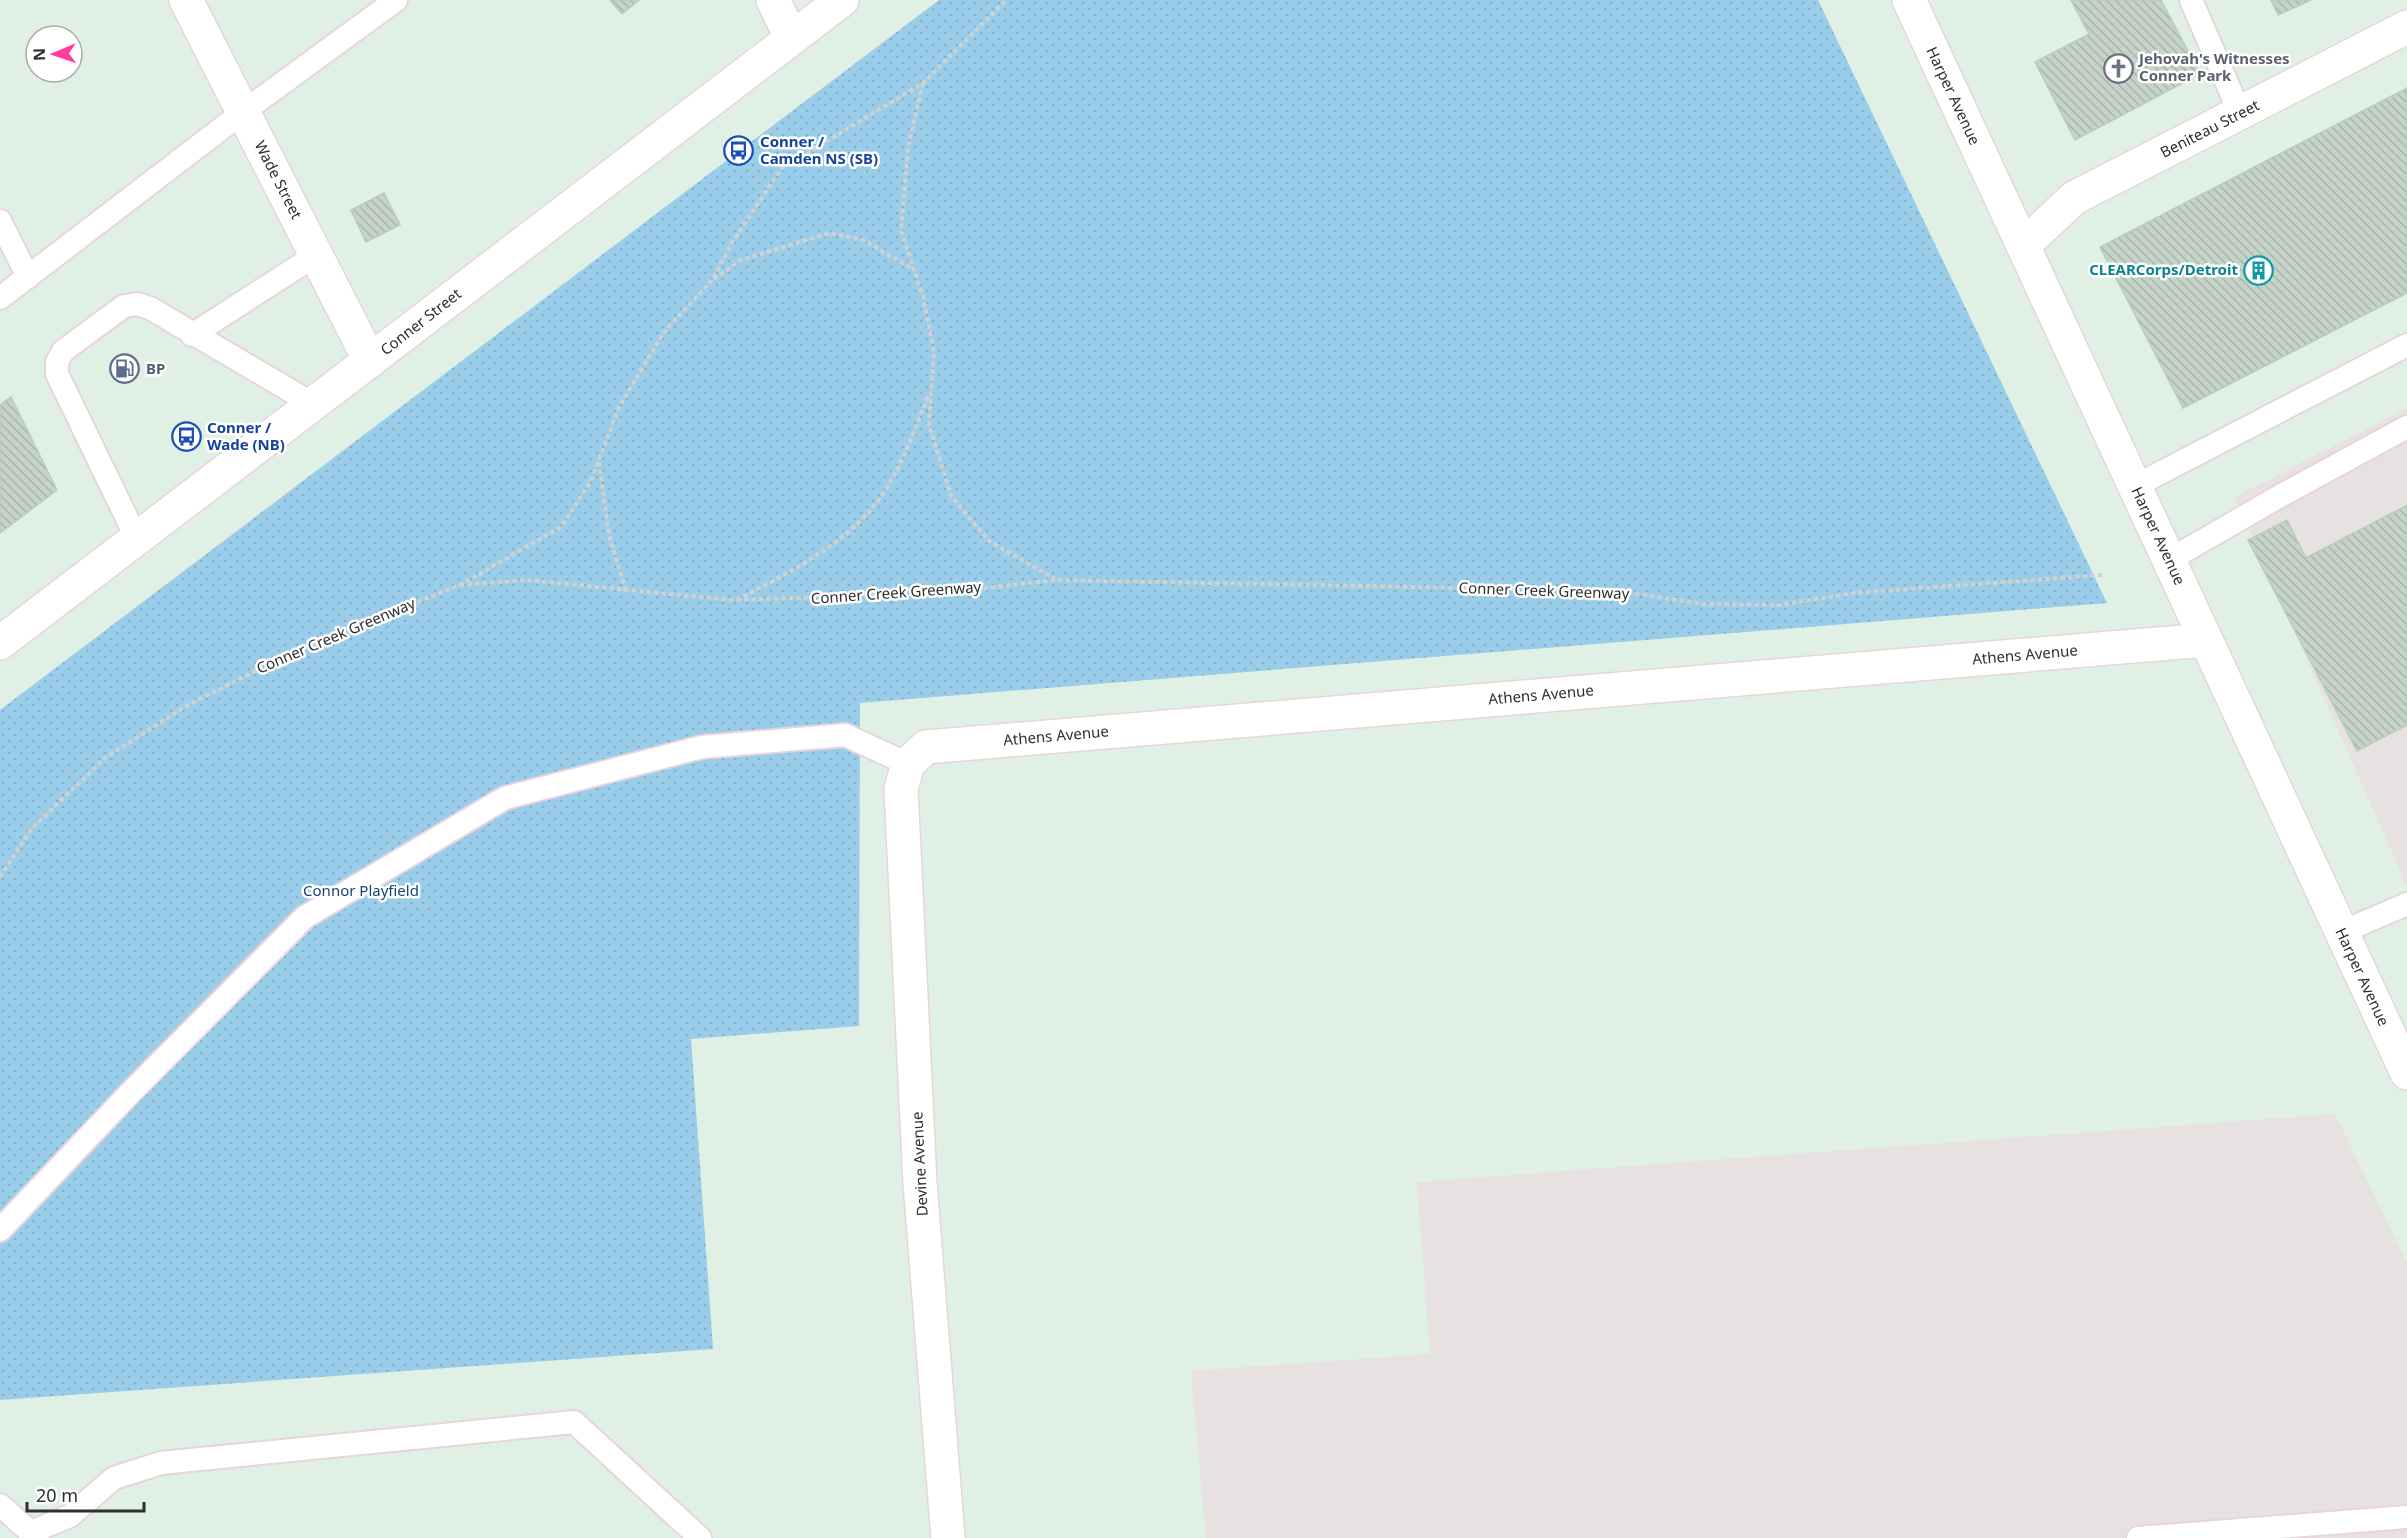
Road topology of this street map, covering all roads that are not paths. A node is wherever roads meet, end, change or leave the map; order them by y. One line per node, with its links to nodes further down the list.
1 (186, 0): 9 (street, Wade Street)
2 (396, 0): 9 (lane)
3 (773, 0): 8 (street)
4 (842, 0): 8 (street, Conner Street)
5 (1908, 0): 12 (street, Harper Avenue)
6 (2191, 0): 10 (lane)
7 (2407, 27): 10 (street, Beniteau Street)
8 (791, 37): 18 (street, Conner Street)
9 (243, 112): 13 (street, Wade Street); 14 (lane)
10 (2240, 113): 12 (street, Beniteau Street)
11 (0, 221): 14 (lane)
12 (2024, 246): 21 (street, Harper Avenue)
13 (316, 255): 16 (lane); 18 (street, Wade Street)
14 (28, 276): 15 (lane)
15 (0, 298)
16 (192, 335): 19 (lane); 22 (lane)
17 (2407, 345): 21 (lane)
18 (370, 361): 19 (street, Conner Street)
19 (313, 404): 22 (street, Conner Street)
20 (2407, 427): 23 (lane)
21 (2135, 486): 23 (street, Harper Avenue)
22 (136, 539): 25 (street, Conner Street)
23 (2169, 561): 24 (street, Harper Avenue)
24 (2206, 640): 26 (street, Athens Avenue); 28 (street, Harper Avenue)
25 (0, 643)
26 (904, 776): 30 (lane); 35 (street, Devine Avenue)
27 (2407, 904): 28 (lane)
28 (2342, 932): 29 (street, Harper Avenue)
29 (2407, 1073)
30 (0, 1230)
31 (0, 1505): 33 (lane)
32 (2407, 1517): 36 (lane)
33 (34, 1535): 34 (lane)
34 (700, 1538)
35 (948, 1538)
36 (2138, 1538)

